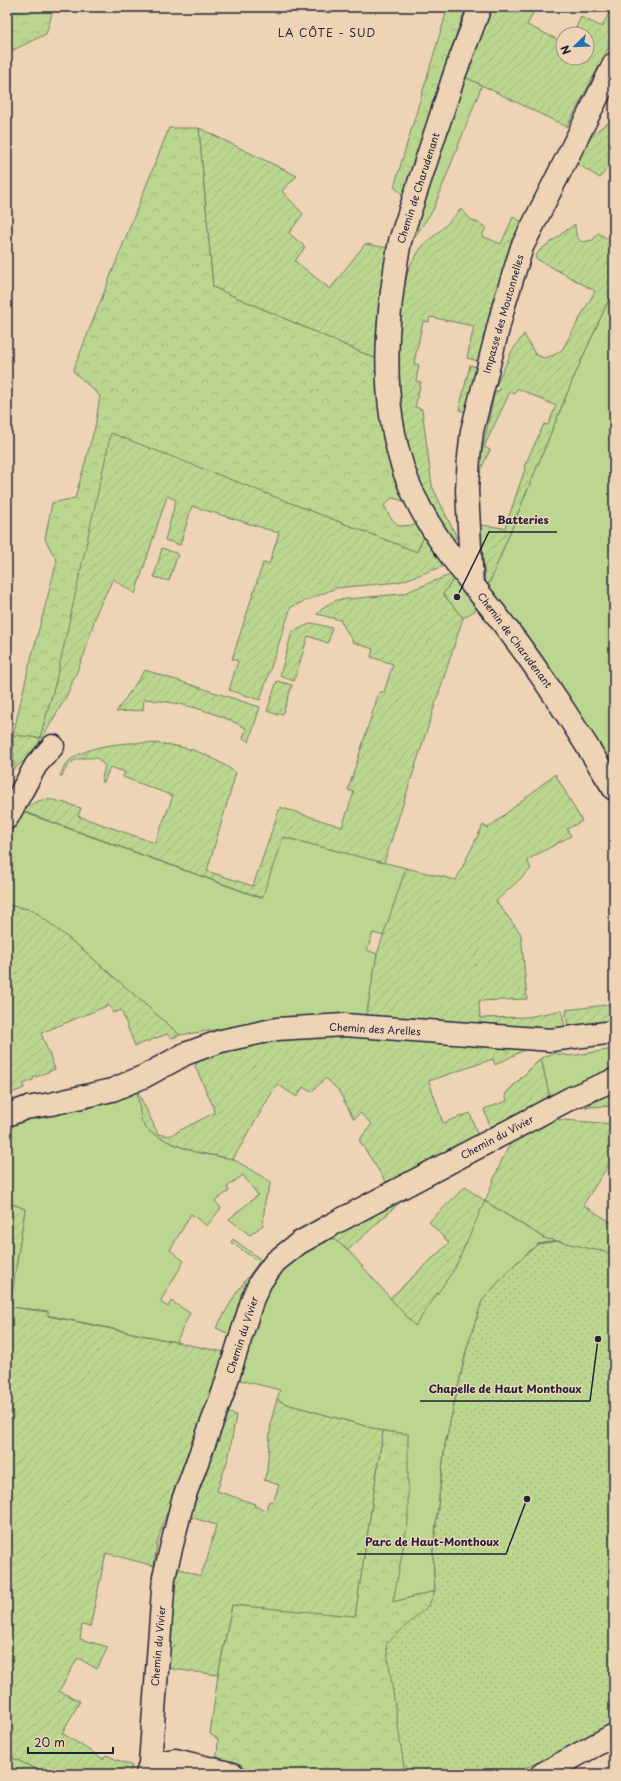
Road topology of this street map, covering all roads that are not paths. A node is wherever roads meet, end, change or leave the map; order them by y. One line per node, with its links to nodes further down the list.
1 (480, 7): 3 (street, Chemin de Charudenant)
2 (614, 64): 3 (street, Impasse des Moutonnelles)
3 (472, 585): 5 (street, Chemin de Charudenant)
4 (53, 746): 6 (street)
5 (614, 789)
6 (7, 818)
7 (614, 1032): 9 (street, Chemin des Arelles)
8 (614, 1080): 11 (street, Chemin du Vivier)
9 (7, 1115)
10 (614, 1735): 13 (street)
11 (149, 1769): 12 (street)
12 (233, 1774)
13 (542, 1774)

